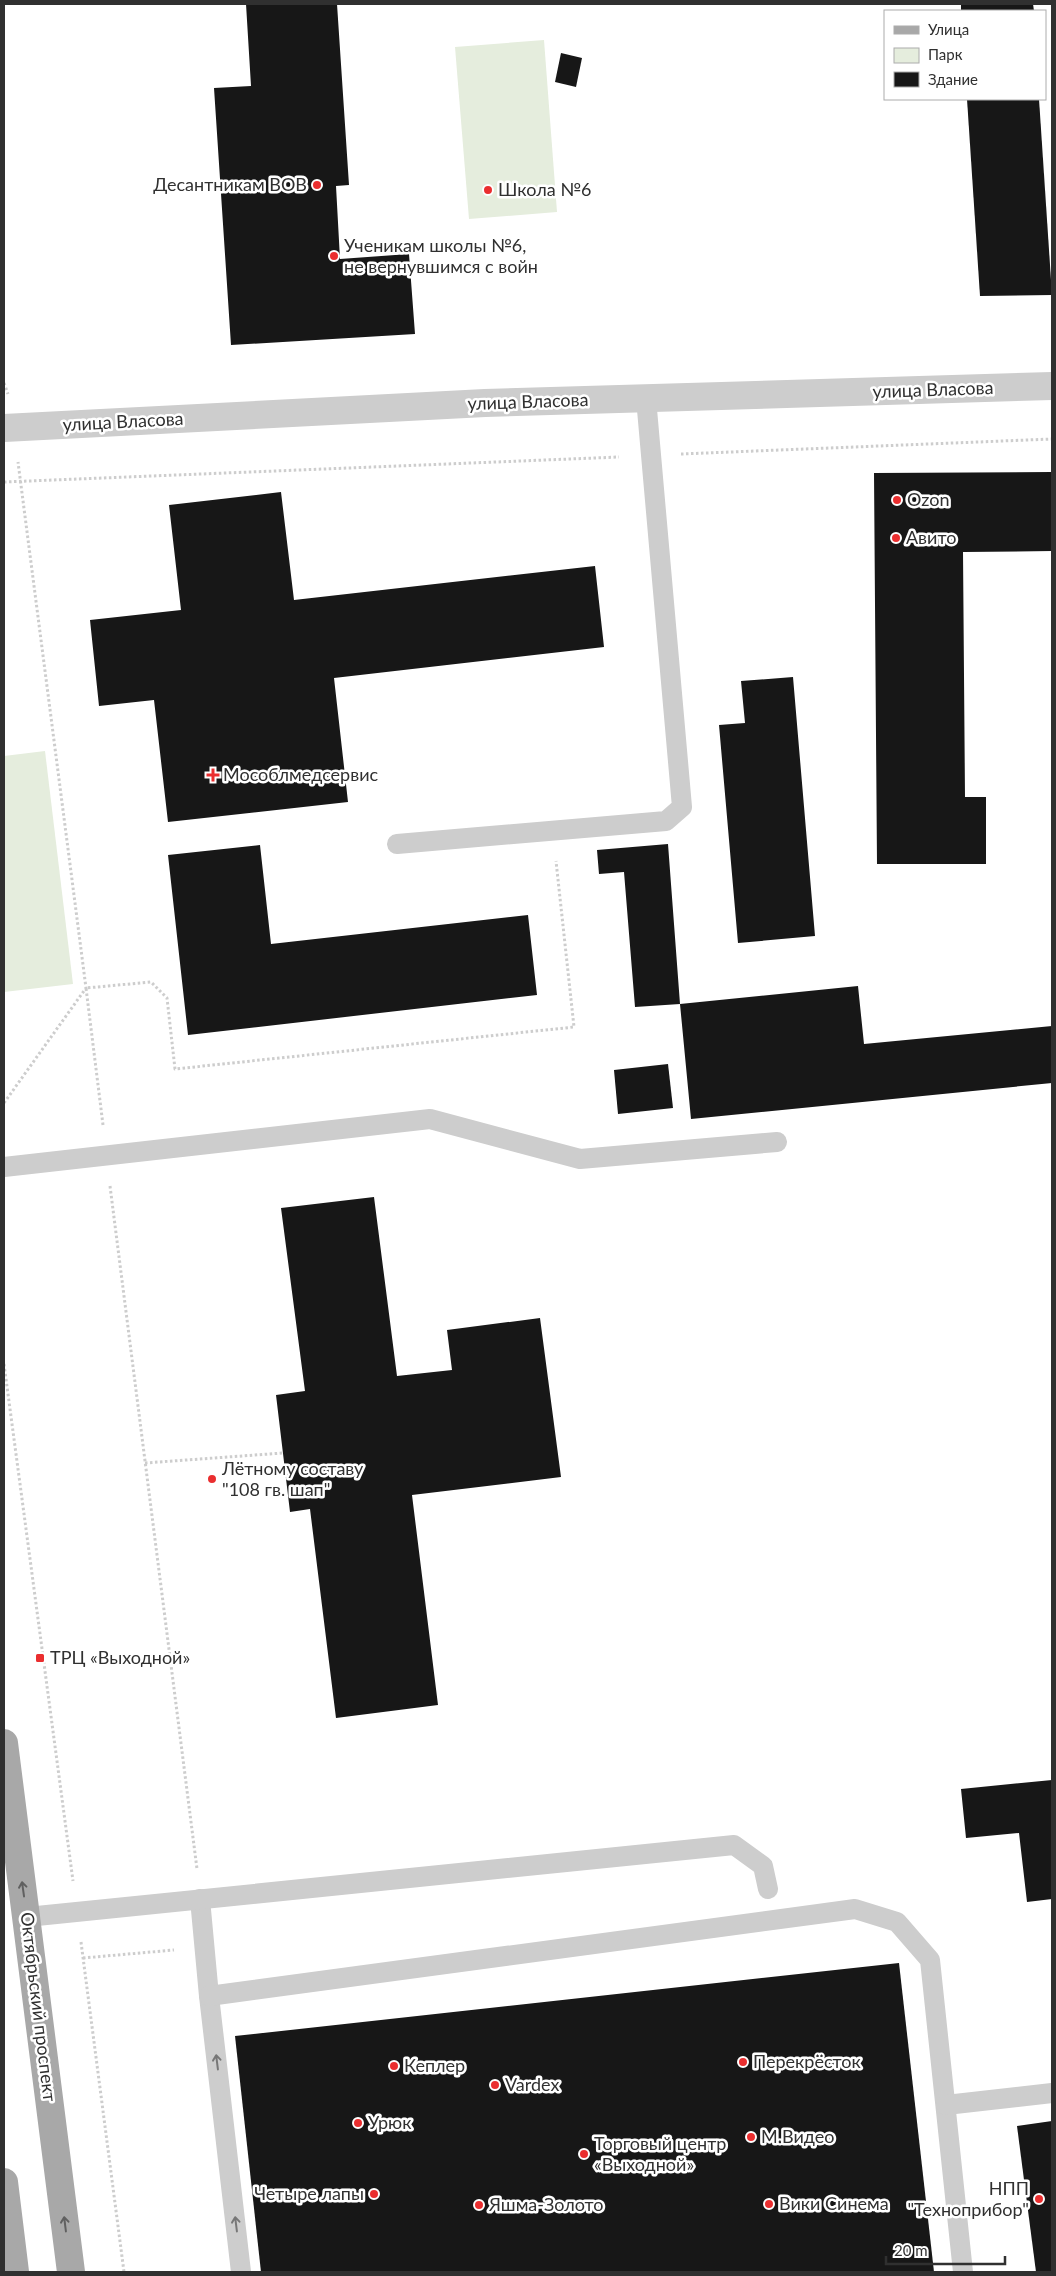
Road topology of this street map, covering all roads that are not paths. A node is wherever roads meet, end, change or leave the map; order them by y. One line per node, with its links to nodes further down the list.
1 (1052, 386): 2 (street, улица Власова)
2 (646, 398): 3 (street, улица Власова); 4 (lane)
3 (4, 428)
4 (398, 844)
5 (777, 1142): 6 (lane)
6 (4, 1167)
7 (4, 1743): 10 (main road, Октябрьский проспект, one-way to 7)
8 (768, 1889): 9 (lane)
9 (200, 1899): 10 (lane); 11 (lane)
10 (27, 1917): 16 (main road, Октябрьский проспект, one-way to 10)
11 (209, 1996): 13 (lane); 17 (lane, one-way to 11)
12 (1052, 2093): 13 (lane)
13 (946, 2105): 18 (lane)
14 (4, 2182): 15 (main road)
15 (15, 2272)
16 (71, 2272)
17 (241, 2272)
18 (963, 2272)

